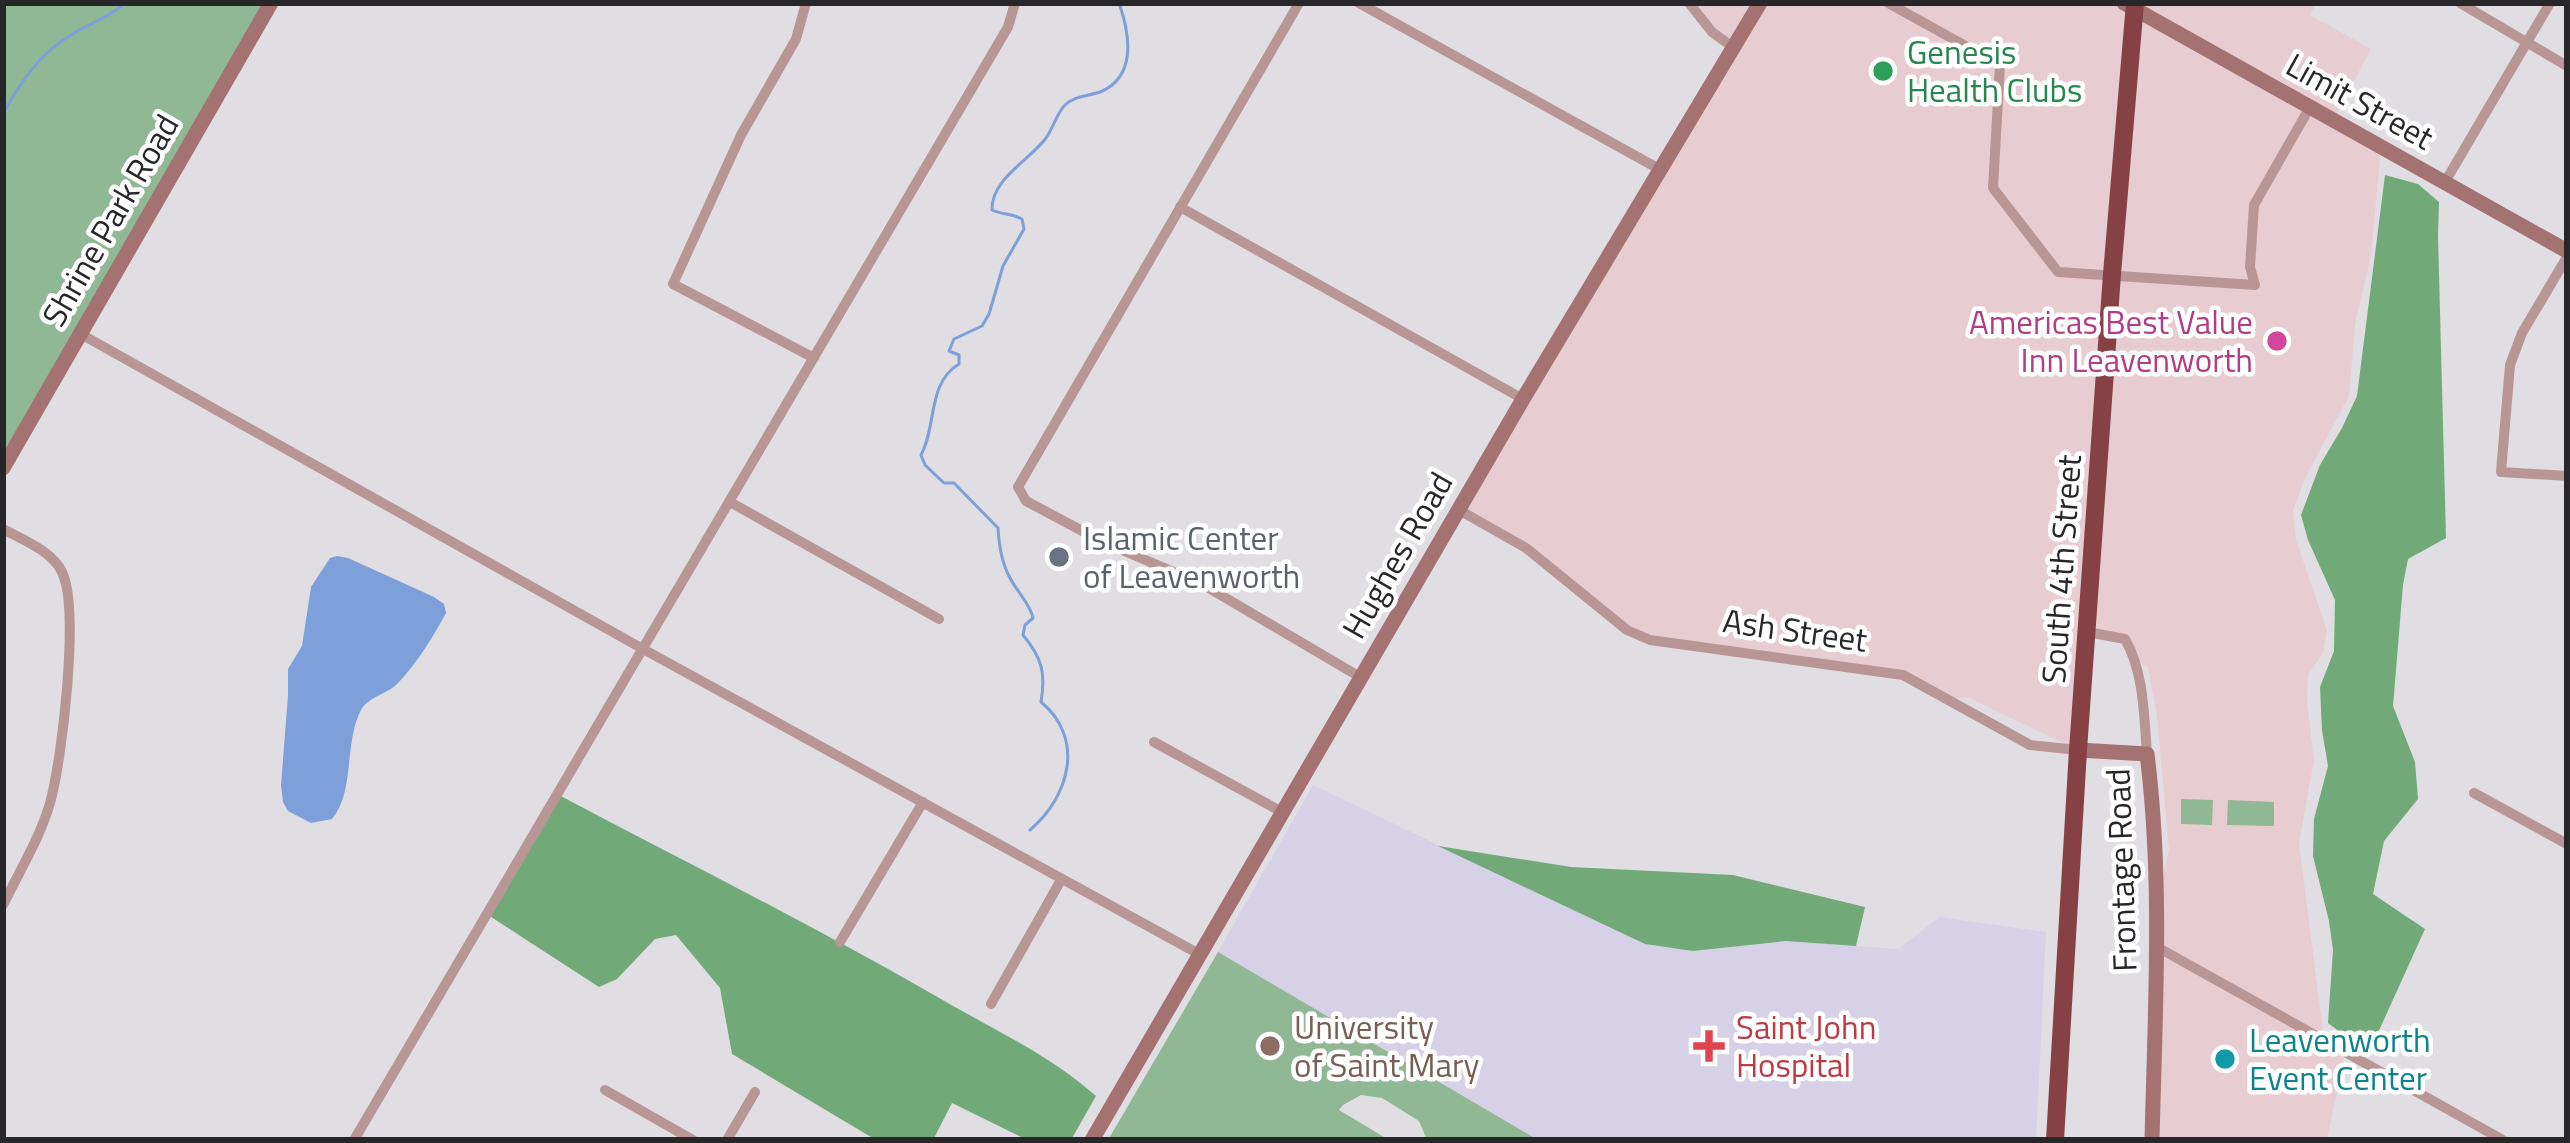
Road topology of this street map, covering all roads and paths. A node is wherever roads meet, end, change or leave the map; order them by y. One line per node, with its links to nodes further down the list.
1 (271, 3): 21 (street, Shrine Park Road)
2 (806, 3): 22 (street)
3 (1015, 3): 22 (street)
4 (1299, 3): 18 (street)
5 (1359, 3): 16 (street)
6 (1689, 3): 13 (street)
7 (1760, 3): 13 (street, Hughes Road)
8 (1888, 3): 20 (street)
9 (2460, 3): 12 (street)
10 (2550, 3): 12 (street)
11 (2131, 5): 15 (street, Limit Street); 20 (highway, South 4th Street)
12 (2527, 44): 14 (street); 17 (street)
13 (1734, 48): 16 (street, Hughes Road)
14 (2567, 66)
15 (2310, 107): 17 (street, Limit Street); 20 (street)
16 (1661, 170): 23 (street, Hughes Road)
17 (2445, 182): 19 (street, Limit Street)
18 (1180, 207): 23 (street); 32 (street)
19 (2567, 254): 25 (street)
20 (2112, 274): 30 (highway, South 4th Street)
21 (79, 333): 24 (street, Shrine Park Road); 31 (street)
22 (814, 358): 26 (street)
23 (1523, 399): 27 (street, Hughes Road)
24 (3, 468)
25 (2567, 476)
26 (730, 502): 29 (street); 31 (street)
27 (1459, 510): 32 (street, Hughes Road); 34 (street, Ash Street)
28 (3, 529): 41 (street)
29 (939, 619)
30 (2087, 632): 34 (highway, South 4th Street); 35 (street, Frontage Road)
31 (643, 649): 37 (street); 48 (street)
32 (1360, 677): 38 (street, Hughes Road)
33 (1154, 742): 38 (street)
34 (2078, 750): 35 (street, Ash Street); 53 (highway, South 4th Street)
35 (2147, 754): 43 (street, Frontage Road)
36 (2474, 793): 39 (street)
37 (923, 802): 40 (street); 42 (street)
38 (1282, 812): 44 (street, Hughes Road)
39 (2567, 844)
40 (1061, 880): 44 (street); 45 (street)
41 (3, 905)
42 (840, 942)
43 (2157, 947): 54 (street, Frontage Road); 55 (street)
44 (1199, 954): 52 (street, Hughes Road)
45 (991, 1004)
46 (605, 1090): 50 (street)
47 (755, 1092): 51 (street)
48 (356, 1136): 49 (street)
49 (371, 1140)
50 (693, 1140)
51 (727, 1140)
52 (1092, 1140)
53 (2055, 1140)
54 (2152, 1140)
55 (2503, 1140)

